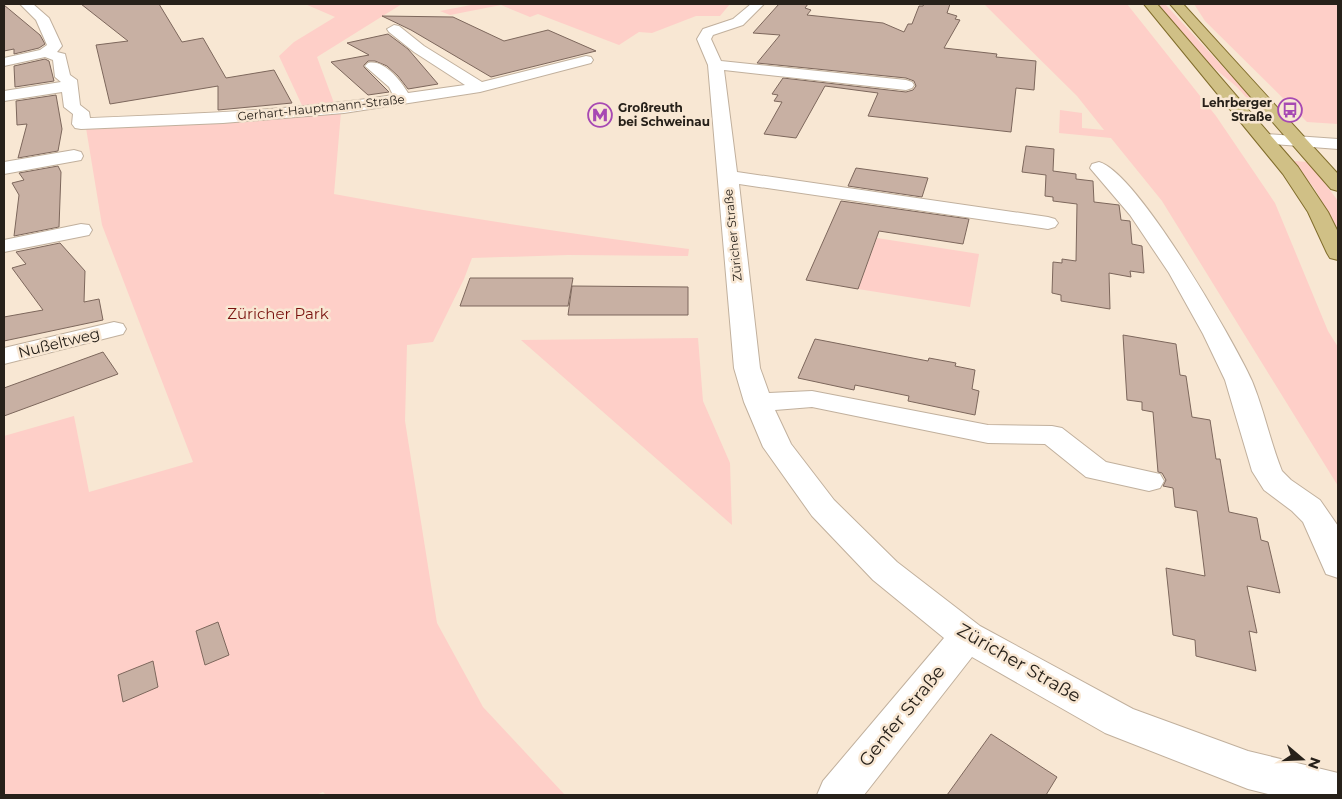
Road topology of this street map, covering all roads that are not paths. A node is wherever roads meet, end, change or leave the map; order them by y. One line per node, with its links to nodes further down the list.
1 (26, 4): 6 (street)
2 (758, 4): 9 (street, Züricher Straße)
3 (1150, 4): 16 (main road)
4 (1176, 4): 17 (main road)
5 (394, 29): 13 (street)
6 (45, 53): 8 (street); 12 (street)
7 (586, 60): 13 (street, Gerhart-Hauptmann-Straße)
8 (4, 62)
9 (716, 65): 11 (street); 22 (street, Züricher Straße)
10 (373, 66): 15 (street)
11 (906, 85)
12 (70, 86): 14 (street); 15 (street, Gerhart-Hauptmann-Straße)
13 (480, 87): 15 (street, Gerhart-Hauptmann-Straße)
14 (4, 96)
15 (404, 100)
16 (1265, 139): 17 (street); 27 (main road)
17 (1302, 142): 18 (street); 23 (main road)
18 (1338, 144)
19 (74, 156): 20 (street)
20 (4, 168)
21 (1100, 168): 32 (street)
22 (727, 176): 24 (street); 30 (street, Züricher Straße)
23 (1338, 185)
24 (1048, 223)
25 (81, 230): 26 (street)
26 (4, 246)
27 (1338, 253)
28 (114, 329): 29 (street, Nußeltweg)
29 (4, 356)
30 (758, 402): 31 (street); 33 (street, Züricher Straße)
31 (1149, 481)
32 (1338, 565)
33 (966, 636): 34 (street, Züricher Straße); 35 (street, Genfer Straße)
34 (1338, 793)
35 (838, 795)

